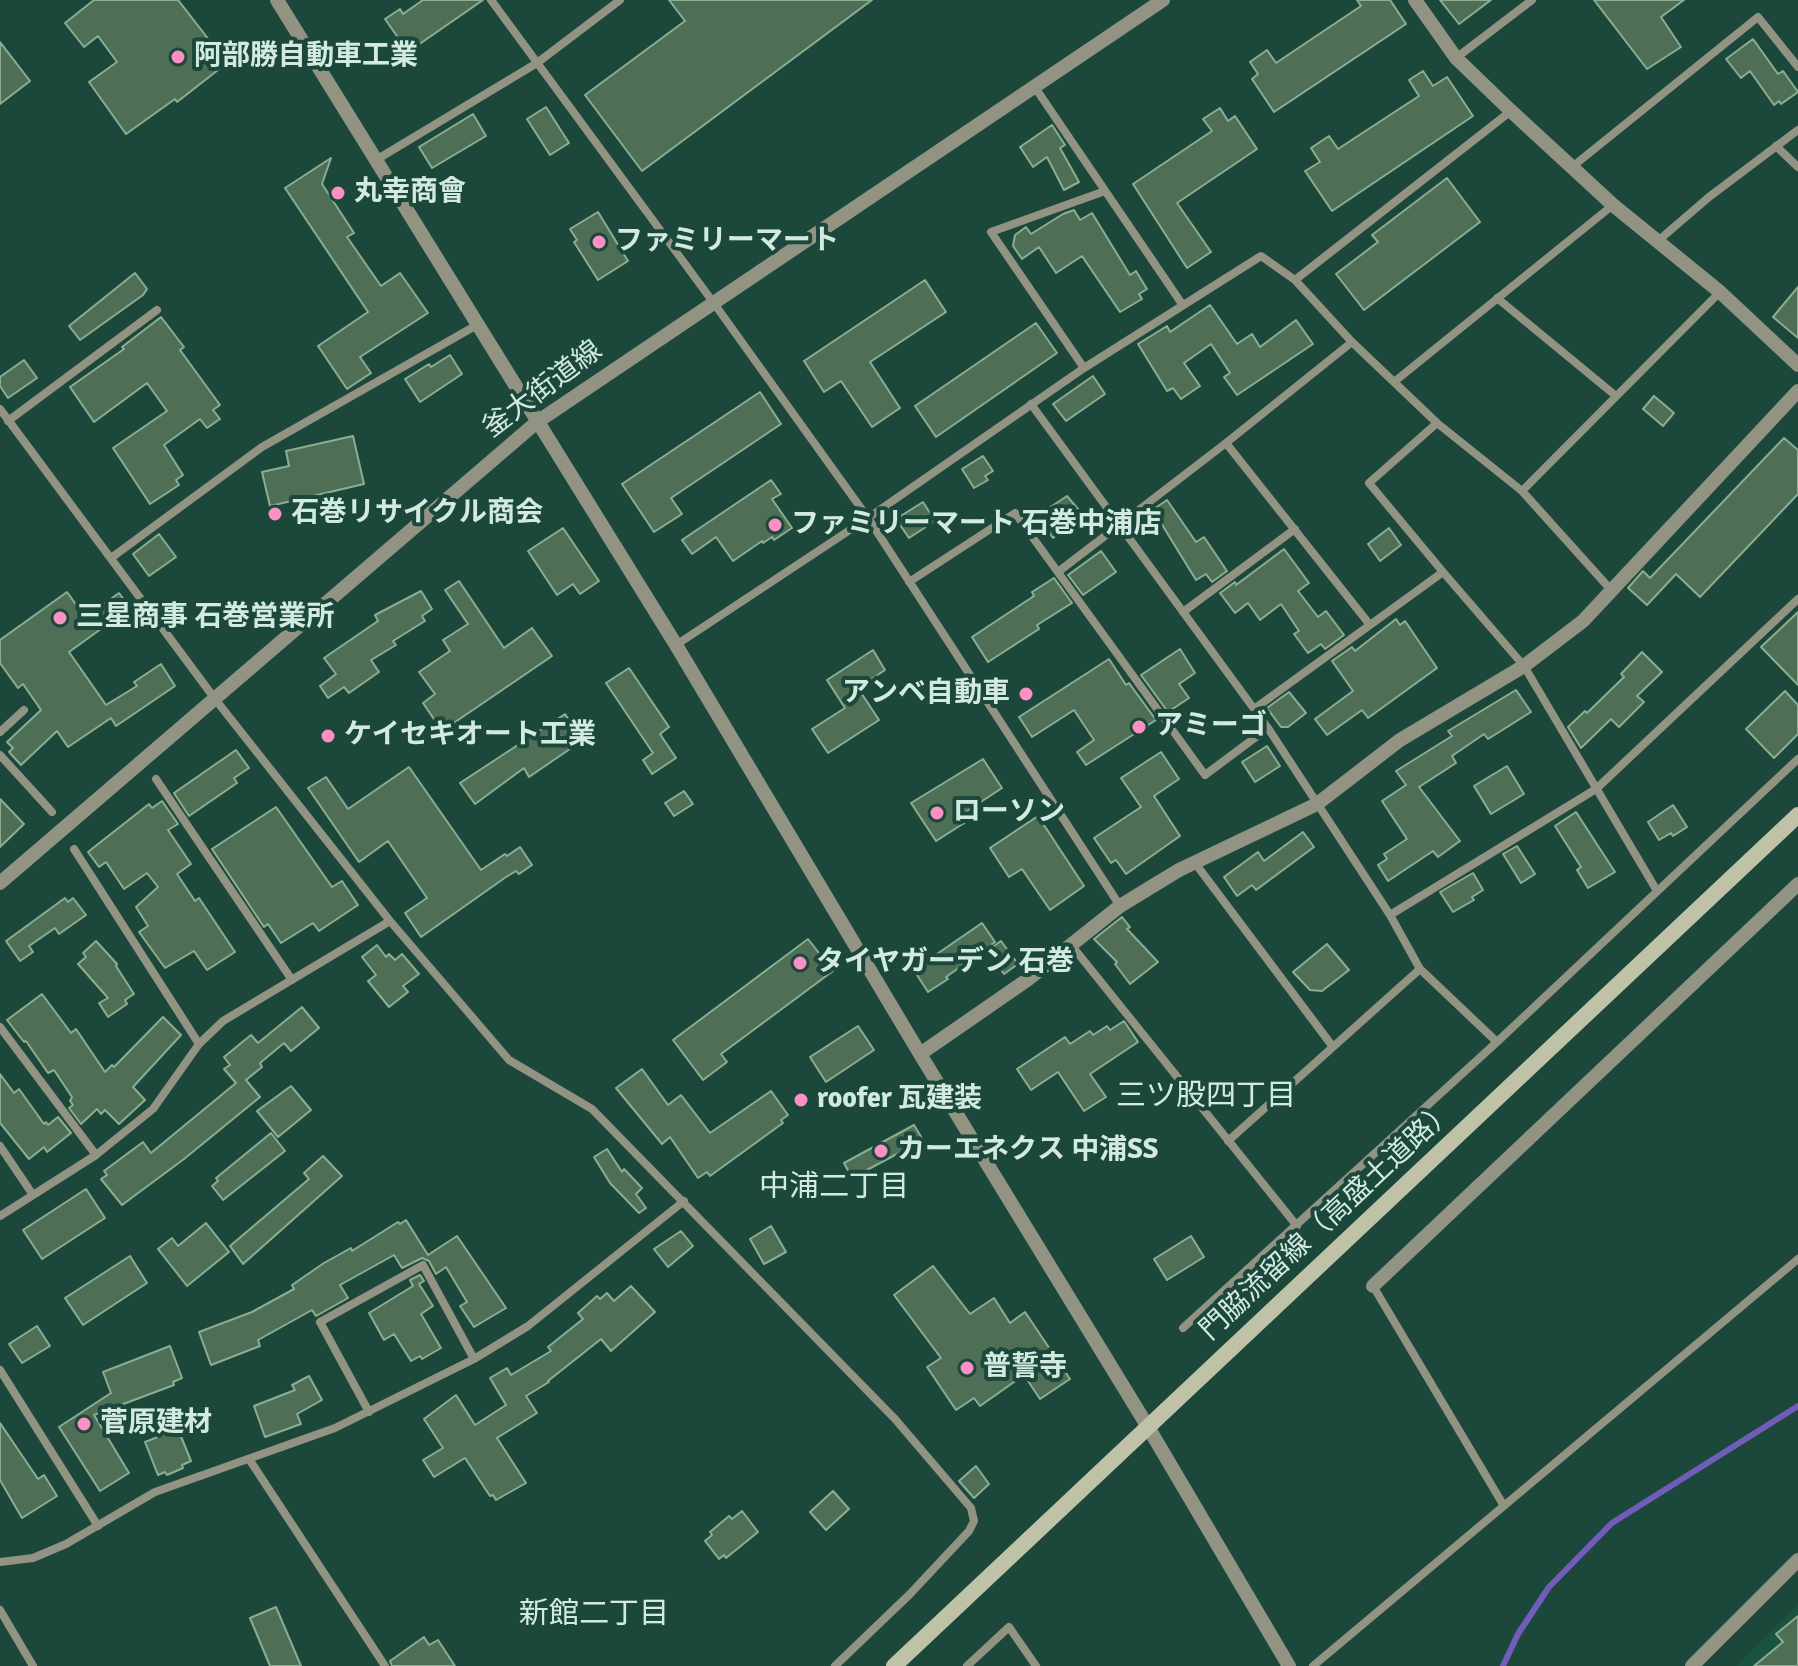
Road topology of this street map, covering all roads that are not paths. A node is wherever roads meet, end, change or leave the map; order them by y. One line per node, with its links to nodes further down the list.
1 (277, 0): 14 (street)
2 (491, 0): 8 (street)
3 (620, 0): 8 (street)
4 (1163, 0): 10 (street, 釜大街道線)
5 (1415, 0): 7 (street)
6 (1532, 0): 7 (street)
7 (1456, 58): 11 (street)
8 (537, 63): 14 (street); 23 (street)
9 (1798, 67): 15 (street)
10 (1034, 86): 17 (street); 23 (street, 釜大街道線)
11 (1511, 111): 15 (street); 20 (street)
12 (1798, 130): 13 (street)
13 (1776, 146): 16 (street); 19 (street)
14 (376, 160): 26 (street)
15 (1572, 167): 18 (street)
16 (1798, 167)
17 (1105, 191): 24 (street); 29 (street)
18 (1613, 205): 19 (street); 22 (street)
19 (1659, 240): 21 (street)
20 (1295, 280): 24 (street); 27 (street)
21 (1720, 292): 28 (street); 32 (street)
22 (1497, 298): 30 (street); 32 (street)
23 (713, 302): 36 (street, 釜大街道線); 40 (street)
24 (1182, 304): 29 (street)
25 (157, 310): 35 (street)
26 (477, 325): 36 (street); 43 (street)
27 (1352, 342): 30 (street); 38 (street)
28 (1798, 365)
29 (1084, 368): 33 (street)
30 (1394, 382): 37 (street)
31 (1798, 391): 47 (street)
32 (1616, 396): 39 (street)
33 (1031, 404): 40 (street); 41 (street)
34 (0, 409): 35 (street)
35 (8, 421): 43 (street)
36 (537, 422): 51 (street); 53 (street, 釜大街道線)
37 (1437, 423): 39 (street); 45 (street)
38 (1226, 443): 41 (street); 42 (street)
39 (1522, 491): 47 (street)
40 (868, 518): 46 (street); 51 (street)
41 (1120, 523): 44 (street); 49 (street)
42 (1295, 529): 49 (street); 50 (street)
43 (111, 558): 53 (street)
44 (1058, 572): 46 (street); 56 (street)
45 (1443, 572): 50 (street); 52 (street)
46 (909, 582): 70 (street)
47 (1612, 591): 52 (street)
48 (1798, 599): 61 (street)
49 (1183, 612): 54 (street)
50 (1370, 625): 54 (street)
51 (676, 645): 80 (street)
52 (1524, 666): 61 (street); 62 (street)
53 (215, 699): 67 (street, 釜大街道線); 72 (street)
54 (1254, 709): 56 (street)
55 (24, 710): 57 (street)
56 (1268, 728): 62 (street)
57 (0, 732)
58 (0, 755): 63 (street)
59 (1798, 759): 69 (street)
60 (156, 779): 75 (street)
61 (1596, 789): 69 (street); 71 (street)
62 (1317, 804): 66 (street); 71 (street)
63 (52, 812)
64 (1798, 815): 94 (main road, 門脇流留線（高盛土道路）)
65 (74, 849): 78 (street)
66 (1195, 863): 70 (street); 79 (street)
67 (0, 883)
68 (1798, 884): 89 (street)
69 (1657, 891): 77 (street)
70 (1120, 906): 73 (street)
71 (1390, 915): 74 (street)
72 (390, 921): 75 (street); 85 (street)
73 (1072, 946): 80 (street); 81 (street)
74 (1420, 969): 77 (street); 79 (street)
75 (292, 980): 78 (street)
76 (0, 1027): 83 (street)
77 (1497, 1042): 87 (street)
78 (199, 1044): 83 (street)
79 (1333, 1047): 81 (street)
80 (920, 1054): 94 (street)
81 (1228, 1141): 87 (street)
82 (0, 1146): 84 (street)
83 (96, 1155): 84 (street)
84 (33, 1195): 86 (street)
85 (684, 1201): 91 (street); 103 (street)
86 (0, 1216)
87 (1297, 1226): 90 (street)
88 (1798, 1259): 96 (street)
89 (1373, 1286): 96 (street)
90 (1183, 1328)
91 (474, 1359): 93 (street); 93 (street)
92 (0, 1370): 97 (street)
93 (369, 1412): 95 (street)
94 (1148, 1427): 104 (main road, 門脇流留線（高盛土道路）); 107 (street)
95 (249, 1459): 97 (street); 102 (street)
96 (1504, 1506): 108 (street)
97 (98, 1526): 99 (street)
98 (1798, 1560): 109 (street)
99 (0, 1562)
100 (0, 1610): 101 (street)
101 (33, 1666)
102 (385, 1666)
103 (835, 1666)
104 (894, 1666)
105 (967, 1666): 106 (street)
106 (1036, 1666)
107 (1289, 1666)
108 (1313, 1666)
109 (1692, 1666)

